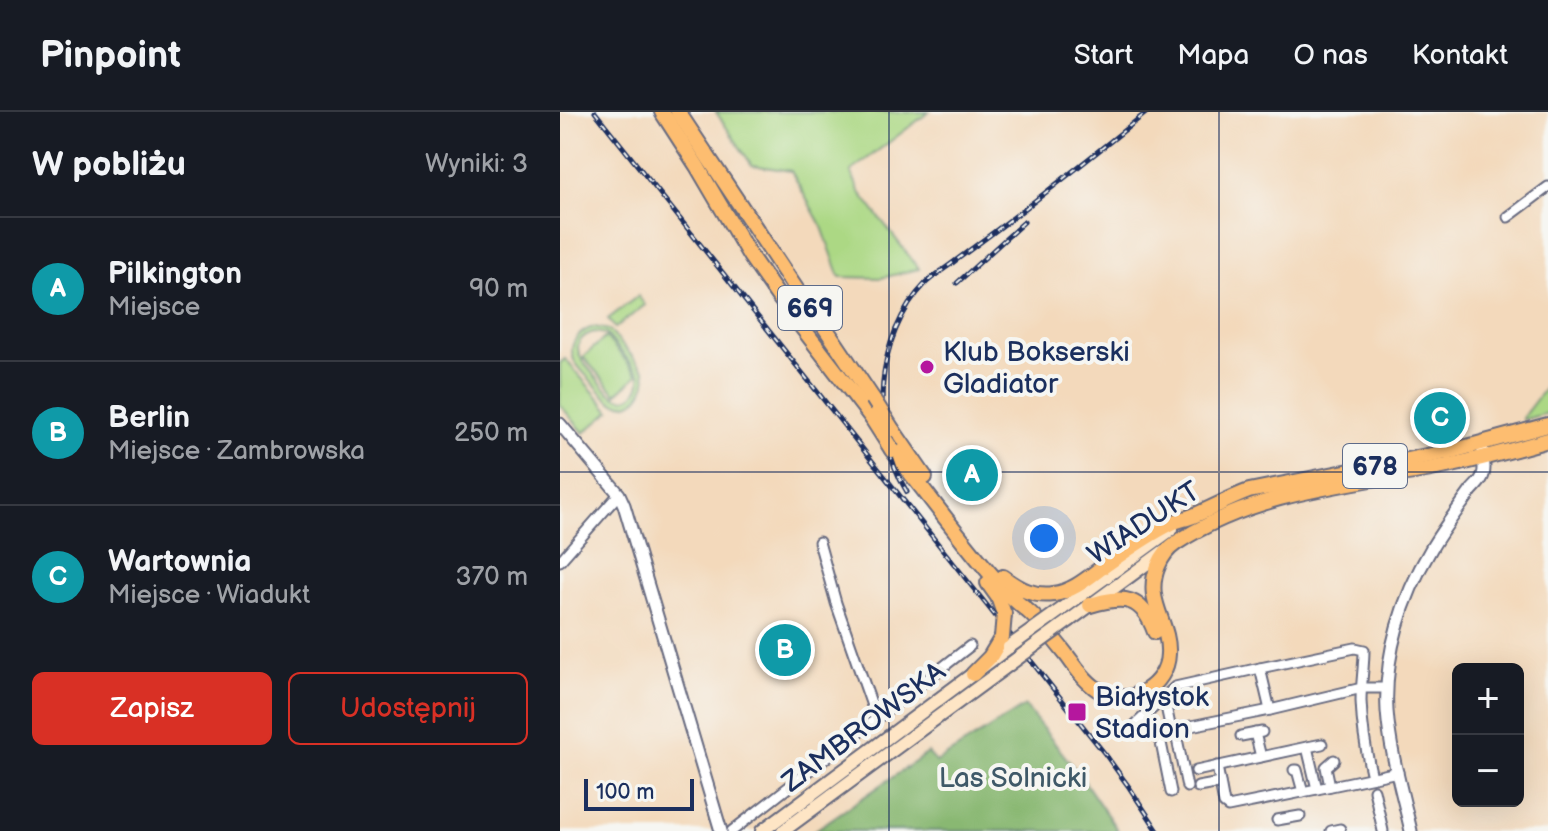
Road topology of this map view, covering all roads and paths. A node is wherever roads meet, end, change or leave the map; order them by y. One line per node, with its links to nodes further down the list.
1 (662, 112): 8 (main road, 669, bridge)
2 (678, 112): 15 (main road, 669, bridge)
3 (1548, 187): 4 (street)
4 (1508, 217)
5 (560, 424): 10 (street)
6 (1548, 425): 9 (main road, 678)
7 (1548, 440): 9 (main road, 678)
8 (892, 450): 13 (main road); 18 (main road, bridge)
9 (1484, 450): 11 (main road, WIADUKT / 678); 13 (main road, WIADUKT / 678); 24 (street)
10 (619, 494): 14 (street); 49 (street)
11 (1192, 517): 15 (main road); 17 (main road, WIADUKT / 678)
12 (819, 542): 27 (street, ZAMBROWSKA)
13 (1167, 549): 16 (main road, WIADUKT / 678)
14 (560, 561)
15 (1003, 577): 16 (main road)
16 (1090, 605): 17 (main road, WIADUKT / 678)
17 (1066, 614): 18 (main road, WIADUKT / 678, bridge); 20 (main road, WIADUKT / 678, bridge)
18 (1006, 642): 20 (main road, WIADUKT / 678); 22 (main road)
19 (970, 646): 27 (street, ZAMBROWSKA)
20 (997, 665): 22 (main road, ZAMBROWSKA / 678); 52 (main road, ZAMBROWSKA / 678)
21 (1260, 668): 23 (street); 25 (street); 26 (street)
22 (973, 674): 51 (main road, ZAMBROWSKA / 678)
23 (1362, 688): 24 (street); 26 (street); 39 (street)
24 (1387, 688): 38 (street)
25 (1164, 697): 28 (street); 29 (street)
26 (1270, 710): 29 (street)
27 (877, 720): 50 (street, ZAMBROWSKA)
28 (1133, 727)
29 (1173, 730): 42 (street); 46 (street)
30 (1241, 736): 33 (street)
31 (1322, 744): 32 (street)
32 (1307, 747): 33 (street); 44 (street)
33 (1261, 757): 35 (street)
34 (1334, 760): 41 (street)
35 (1217, 766): 37 (street); 40 (street)
36 (1294, 770): 47 (street)
37 (1196, 771)
38 (1398, 772): 39 (street); 55 (street)
39 (1372, 777): 41 (street)
40 (1220, 783): 43 (street); 47 (street)
41 (1330, 786): 44 (street)
42 (1187, 787)
43 (1198, 787)
44 (1317, 789): 47 (street)
45 (1374, 790): 54 (street)
46 (1171, 792)
47 (1303, 792)
48 (1277, 820): 53 (street)
49 (721, 831)
50 (732, 831)
51 (762, 831)
52 (783, 831)
53 (1295, 831)
54 (1383, 831)
55 (1411, 831)

